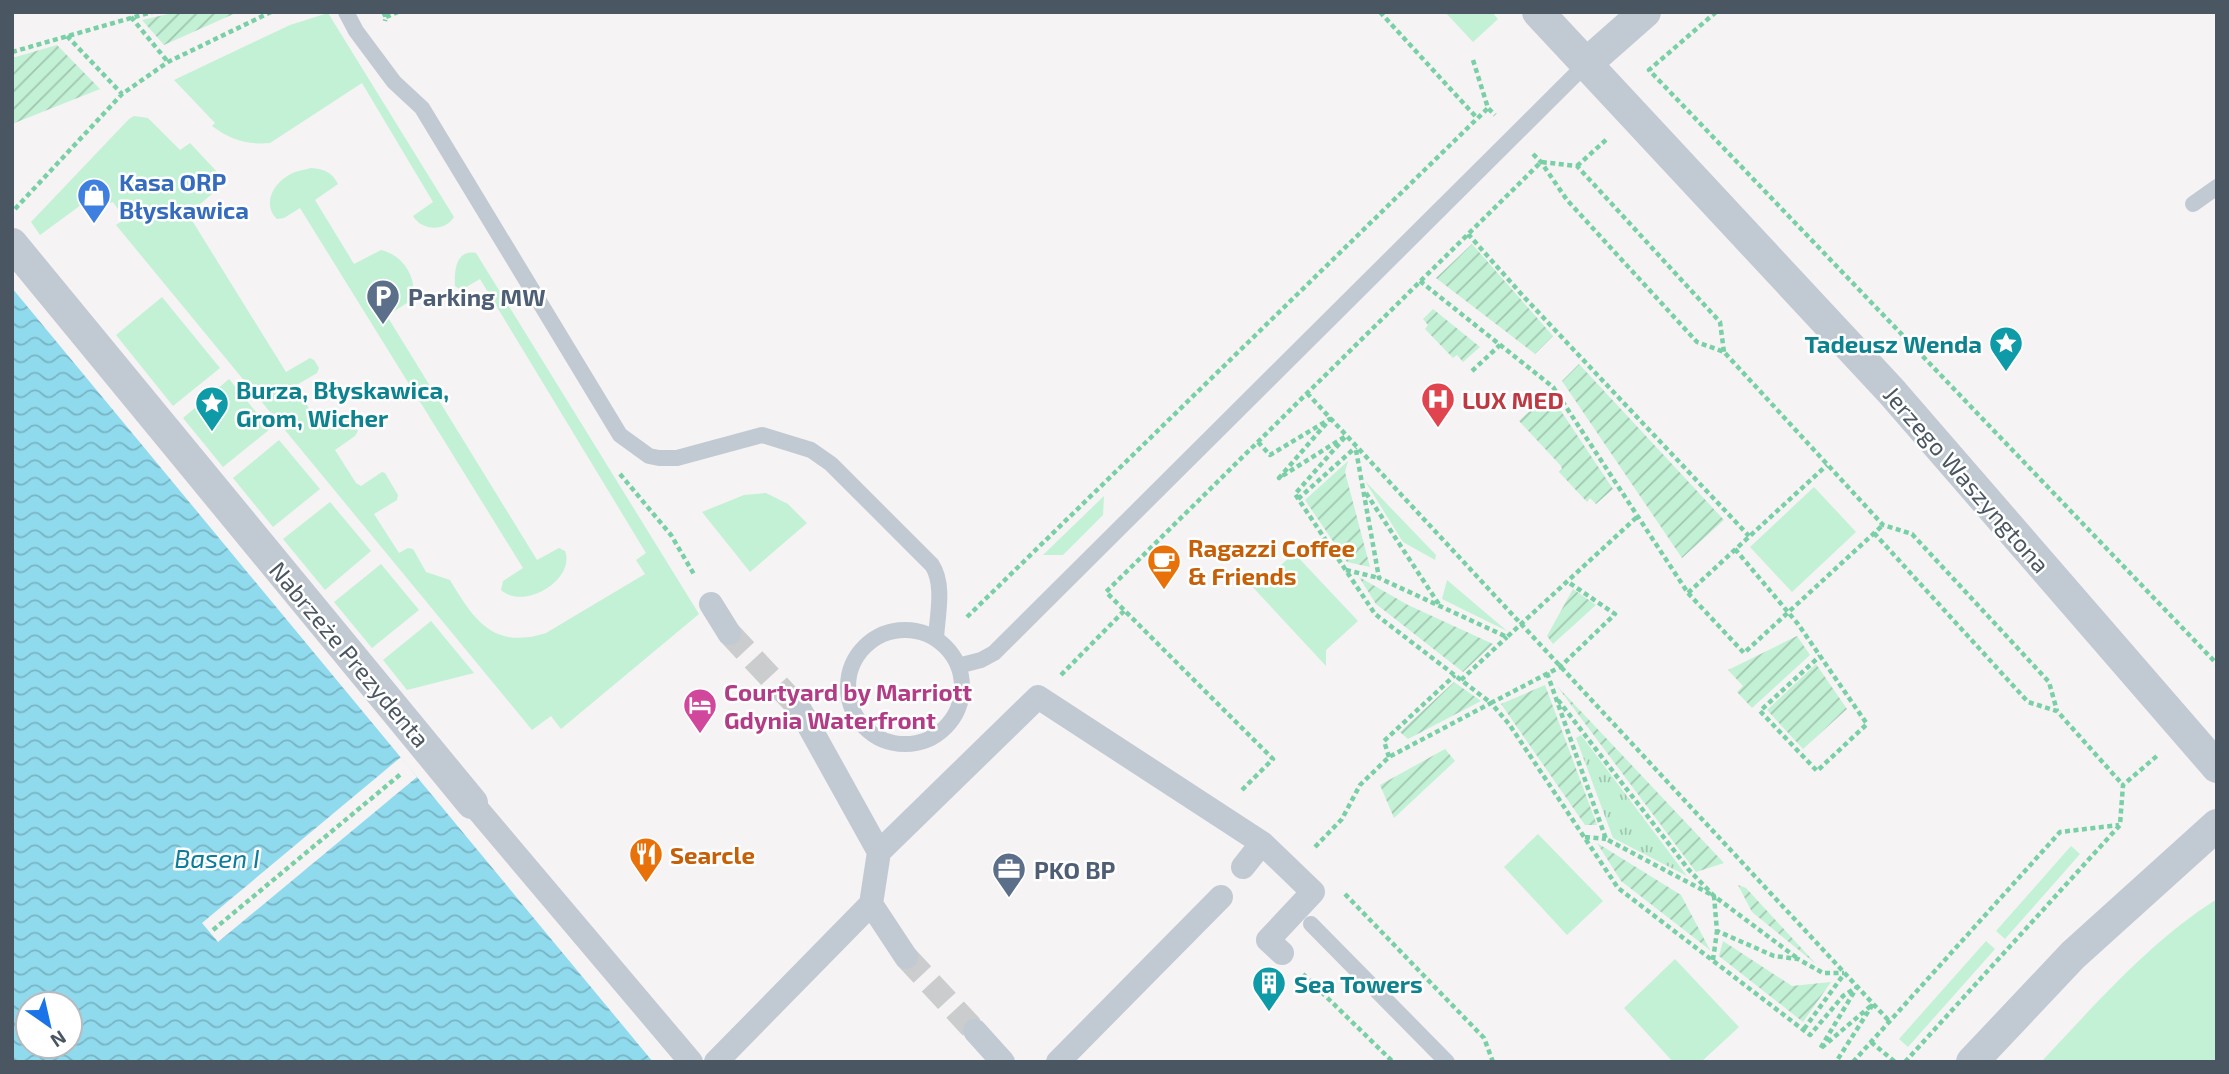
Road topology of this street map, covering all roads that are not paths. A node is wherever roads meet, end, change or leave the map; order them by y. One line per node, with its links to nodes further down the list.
1 (346, 12): 10 (lane)
2 (1538, 12): 4 (street, Jerzego Waszyngtona)
3 (1645, 12): 4 (street)
4 (1586, 64): 11 (lane); 13 (street, Jerzego Waszyngtona)
5 (2217, 187): 6 (lane)
6 (2193, 204)
7 (12, 244): 14 (street, Nabrzeże Prezydenta)
8 (711, 604): 9 (street)
9 (729, 633)
10 (936, 639): 11 (lane); 11 (lane)
11 (958, 666)
12 (799, 708): 17 (street)
13 (2217, 767)
14 (472, 803): 25 (street, Nabrzeże Prezydenta)
15 (2217, 825): 30 (street)
16 (1262, 843): 17 (street); 18 (street); 22 (street)
17 (879, 852): 20 (street)
18 (1243, 867)
19 (1221, 897): 28 (street)
20 (871, 904): 23 (street); 26 (street)
21 (1311, 924): 29 (lane)
22 (1282, 953)
23 (906, 957)
24 (975, 1031): 27 (street)
25 (691, 1062)
26 (716, 1062)
27 (1003, 1062)
28 (1058, 1062)
29 (1447, 1062)
30 (1972, 1062)

